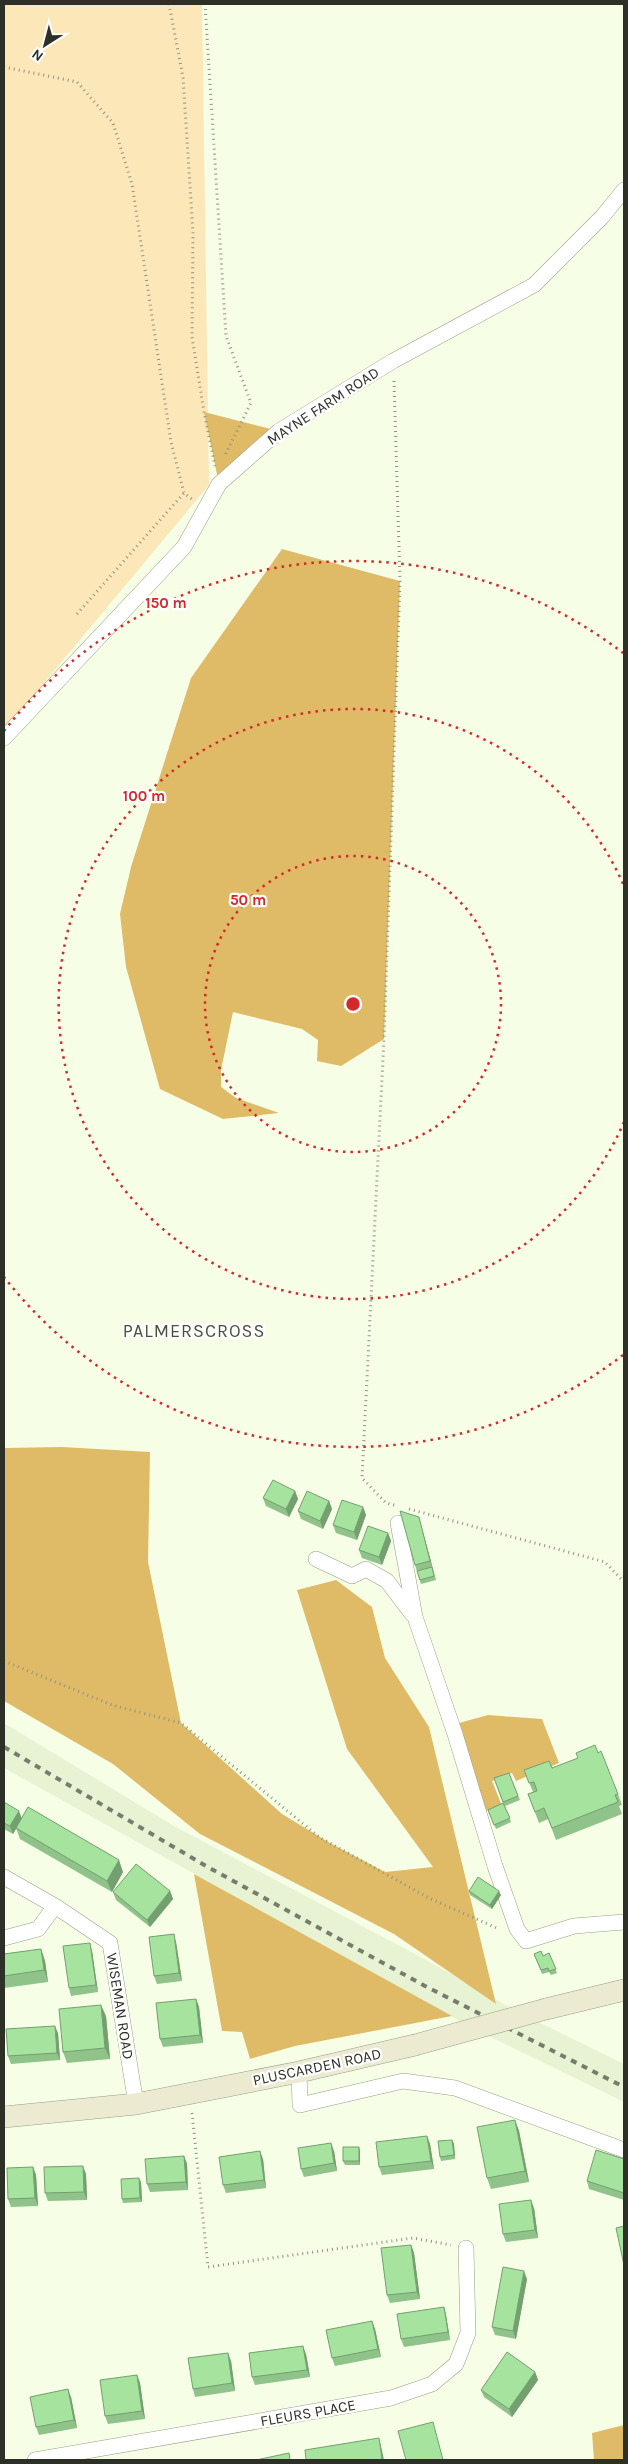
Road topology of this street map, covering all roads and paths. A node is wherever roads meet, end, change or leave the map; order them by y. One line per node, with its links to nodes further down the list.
1 (169, 4): 2 (path)
2 (205, 4)
3 (4, 67): 6 (path)
4 (624, 190): 5 (street, MAYNE FARM ROAD)
5 (393, 360): 7 (street, MAYNE FARM ROAD); 12 (path)
6 (184, 493): 7 (path); 8 (path)
7 (205, 508): 9 (street, MAYNE FARM ROAD)
8 (78, 614)
9 (4, 738)
10 (398, 1523): 13 (street)
11 (316, 1559): 13 (street)
12 (624, 1582)
13 (415, 1617): 19 (street)
14 (4, 1661): 19 (path)
15 (4, 1877): 16 (street, WISEMAN ROAD)
16 (55, 1906): 18 (street); 23 (street, WISEMAN ROAD)
17 (624, 1922): 19 (street)
18 (4, 1938)
19 (526, 1941)
20 (624, 1990): 21 (main road, PLUSCARDEN ROAD, bridge)
21 (299, 2072): 22 (main road, PLUSCARDEN ROAD); 25 (street)
22 (190, 2094): 23 (main road, PLUSCARDEN ROAD); 26 (path)
23 (136, 2104): 24 (main road, PLUSCARDEN ROAD)
24 (4, 2117)
25 (624, 2150)
26 (466, 2248): 27 (street, FLEURS PLACE)
27 (35, 2460)

